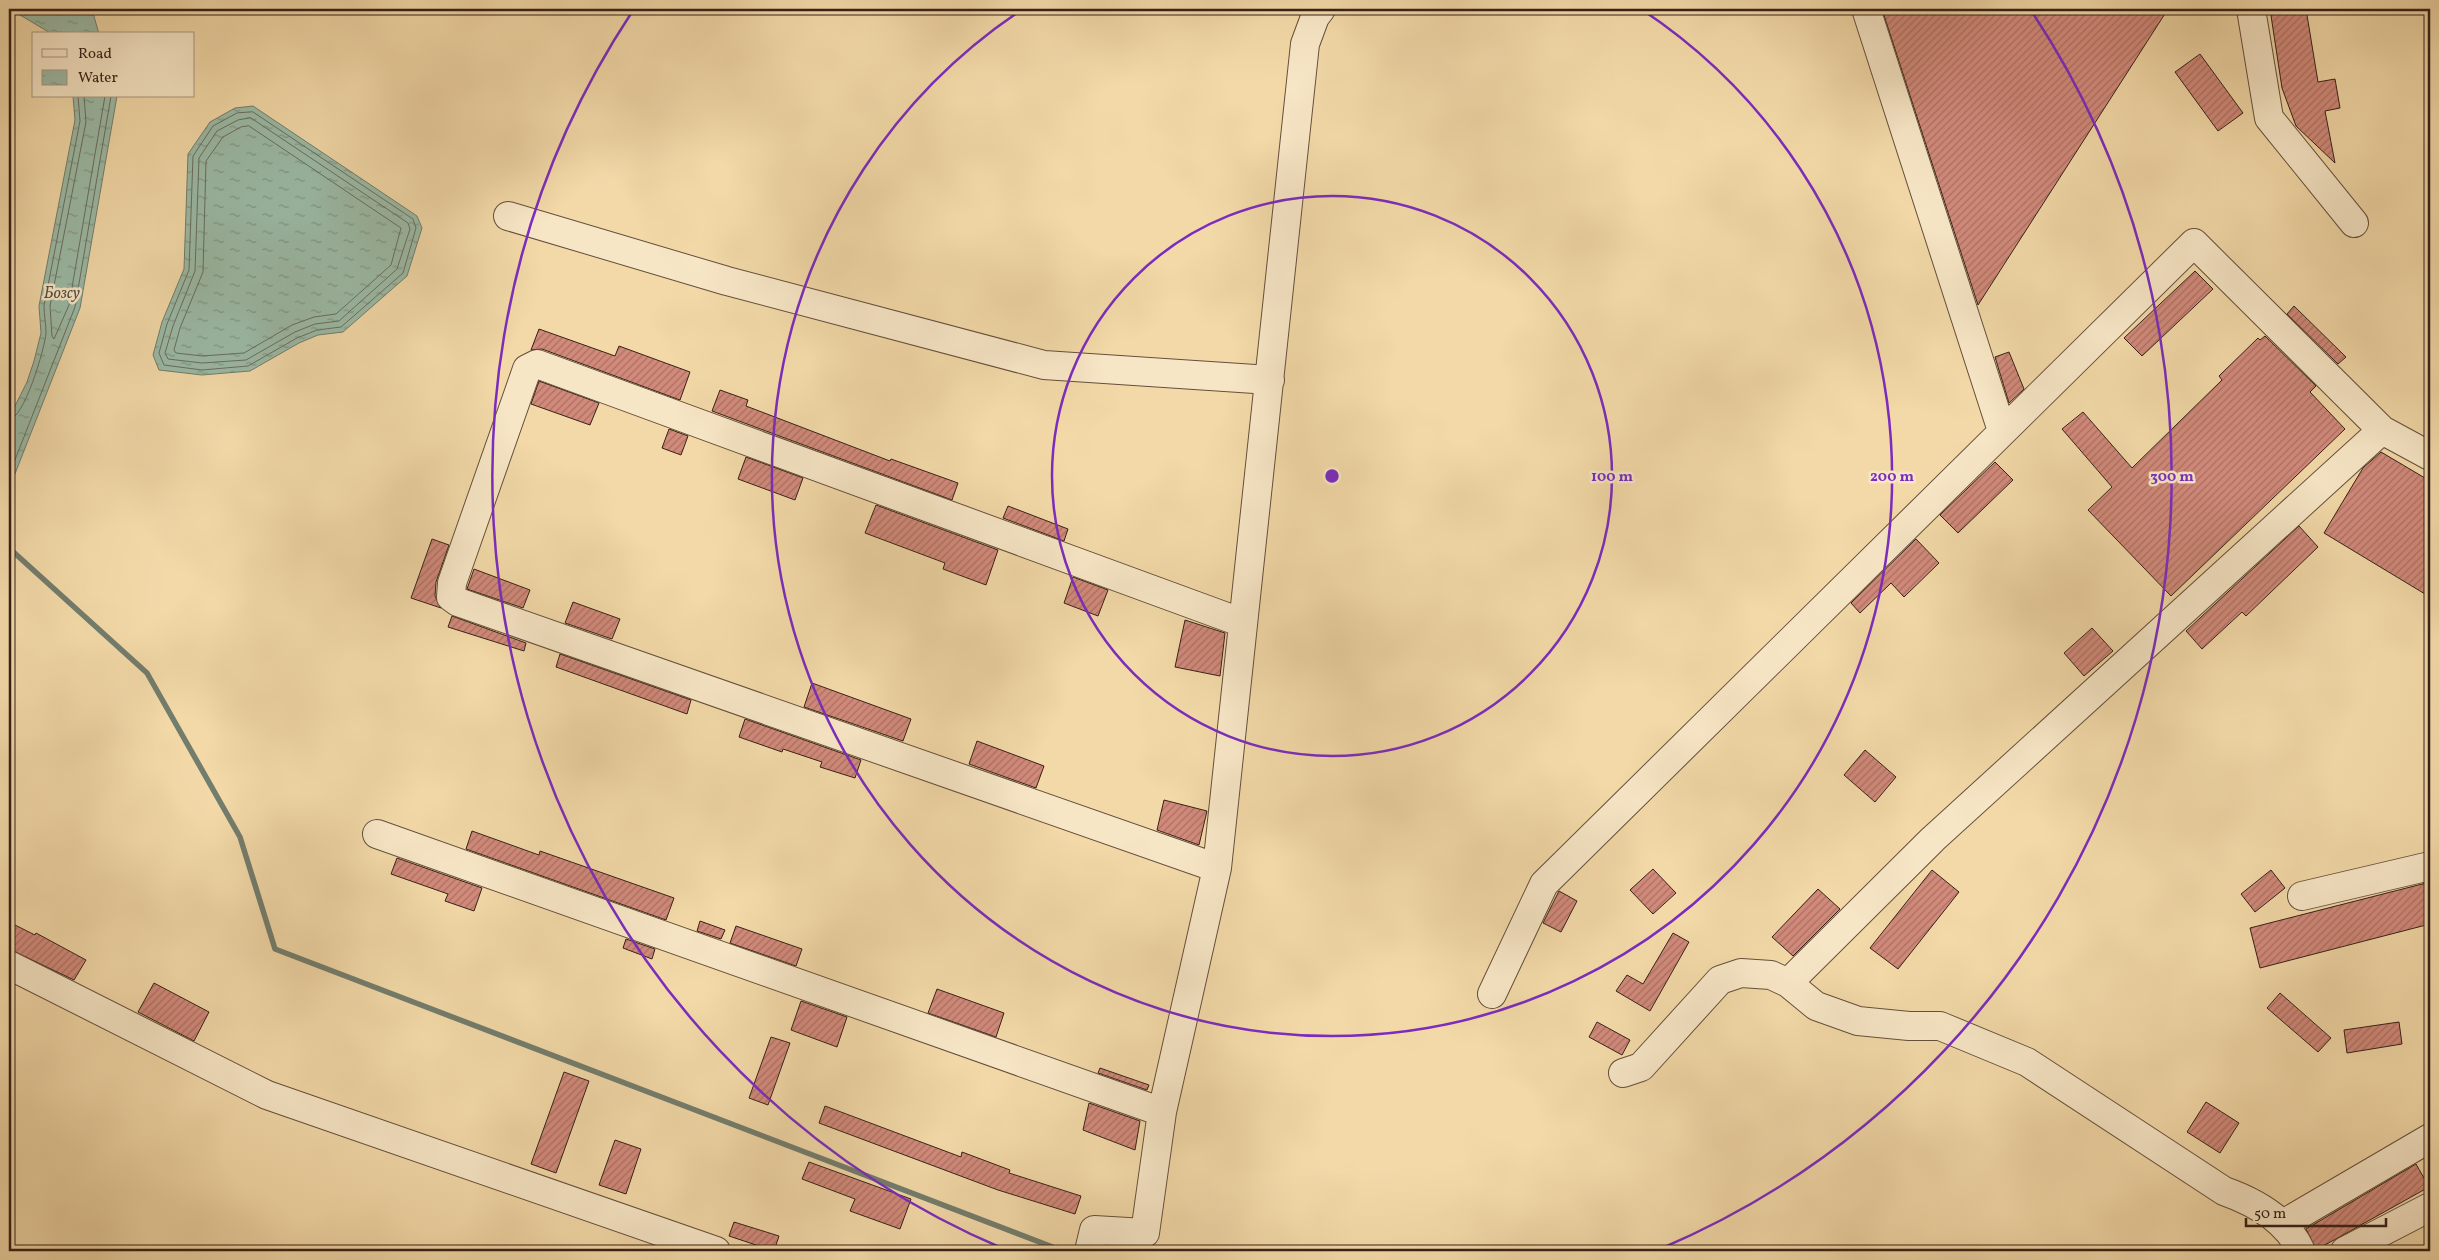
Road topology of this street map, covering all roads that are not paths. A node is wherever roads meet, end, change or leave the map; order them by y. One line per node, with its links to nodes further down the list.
1 (1321, 9): 6 (street)
2 (1866, 9): 8 (street)
3 (2251, 9): 5 (street)
4 (508, 216): 6 (street)
5 (2354, 223)
6 (1270, 380): 10 (street)
7 (2382, 430): 8 (street); 9 (street); 16 (street)
8 (2002, 432): 17 (street)
9 (2430, 456)
10 (1243, 624): 13 (street); 13 (street)
11 (377, 834): 19 (street)
12 (2430, 866): 14 (street)
13 (1217, 868): 19 (street)
14 (2302, 896)
15 (9, 966): 23 (street)
16 (1788, 984): 18 (street); 22 (street)
17 (1492, 994)
18 (1623, 1073)
19 (1162, 1112): 24 (street)
20 (2428, 1145): 22 (street)
21 (2430, 1208): 26 (street)
22 (2282, 1224): 25 (street)
23 (716, 1251)
24 (1089, 1251)
25 (2302, 1251)
26 (2345, 1251)

